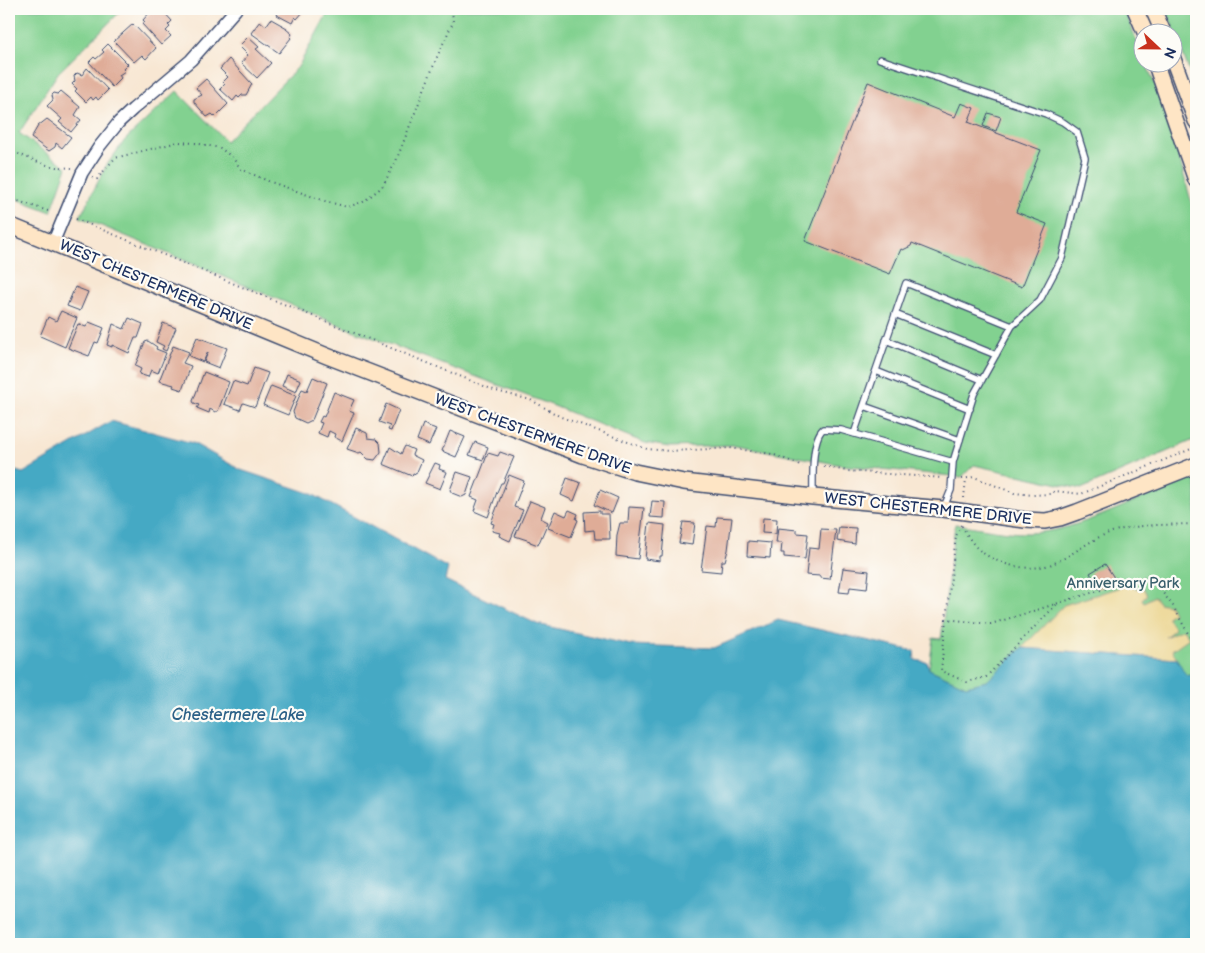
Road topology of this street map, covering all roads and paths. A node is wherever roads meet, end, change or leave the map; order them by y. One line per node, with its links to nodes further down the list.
1 (236, 9): 12 (street)
2 (452, 9): 12 (path)
3 (1136, 9): 5 (street)
4 (1153, 9): 6 (street)
5 (1141, 22)
6 (1159, 22)
7 (880, 59): 20 (lane)
8 (1158, 72): 13 (street)
9 (1178, 72): 10 (street)
10 (1196, 121)
11 (9, 150): 12 (path)
12 (82, 173): 18 (street)
13 (1196, 180)
14 (9, 198): 15 (path)
15 (51, 212)
16 (76, 219): 32 (path)
17 (9, 225): 18 (street, WEST CHESTERMERE DRIVE)
18 (54, 243): 37 (street, WEST CHESTERMERE DRIVE)
19 (895, 314): 20 (lane); 21 (lane); 22 (lane)
20 (1012, 326): 22 (lane)
21 (886, 340): 23 (lane); 24 (lane)
22 (996, 355): 24 (lane)
23 (876, 371): 25 (lane); 26 (lane)
24 (982, 380): 26 (lane)
25 (864, 406): 27 (lane); 28 (lane)
26 (970, 409): 28 (lane)
27 (854, 434): 30 (lane); 37 (lane)
28 (960, 440): 30 (lane)
29 (1196, 447): 36 (path)
30 (954, 462): 39 (lane)
31 (1196, 465): 39 (street, WEST CHESTERMERE DRIVE)
32 (803, 466)
33 (824, 466): 34 (path)
34 (944, 478)
35 (962, 479): 36 (path)
36 (966, 479): 38 (path)
37 (813, 497): 39 (street, WEST CHESTERMERE DRIVE)
38 (964, 498)
39 (943, 509)
40 (1196, 522): 41 (path)
41 (1192, 524): 42 (path); 44 (path)
42 (1196, 526)
43 (1057, 604): 44 (path); 44 (path); 45 (path)
44 (946, 619)
45 (1196, 648)

